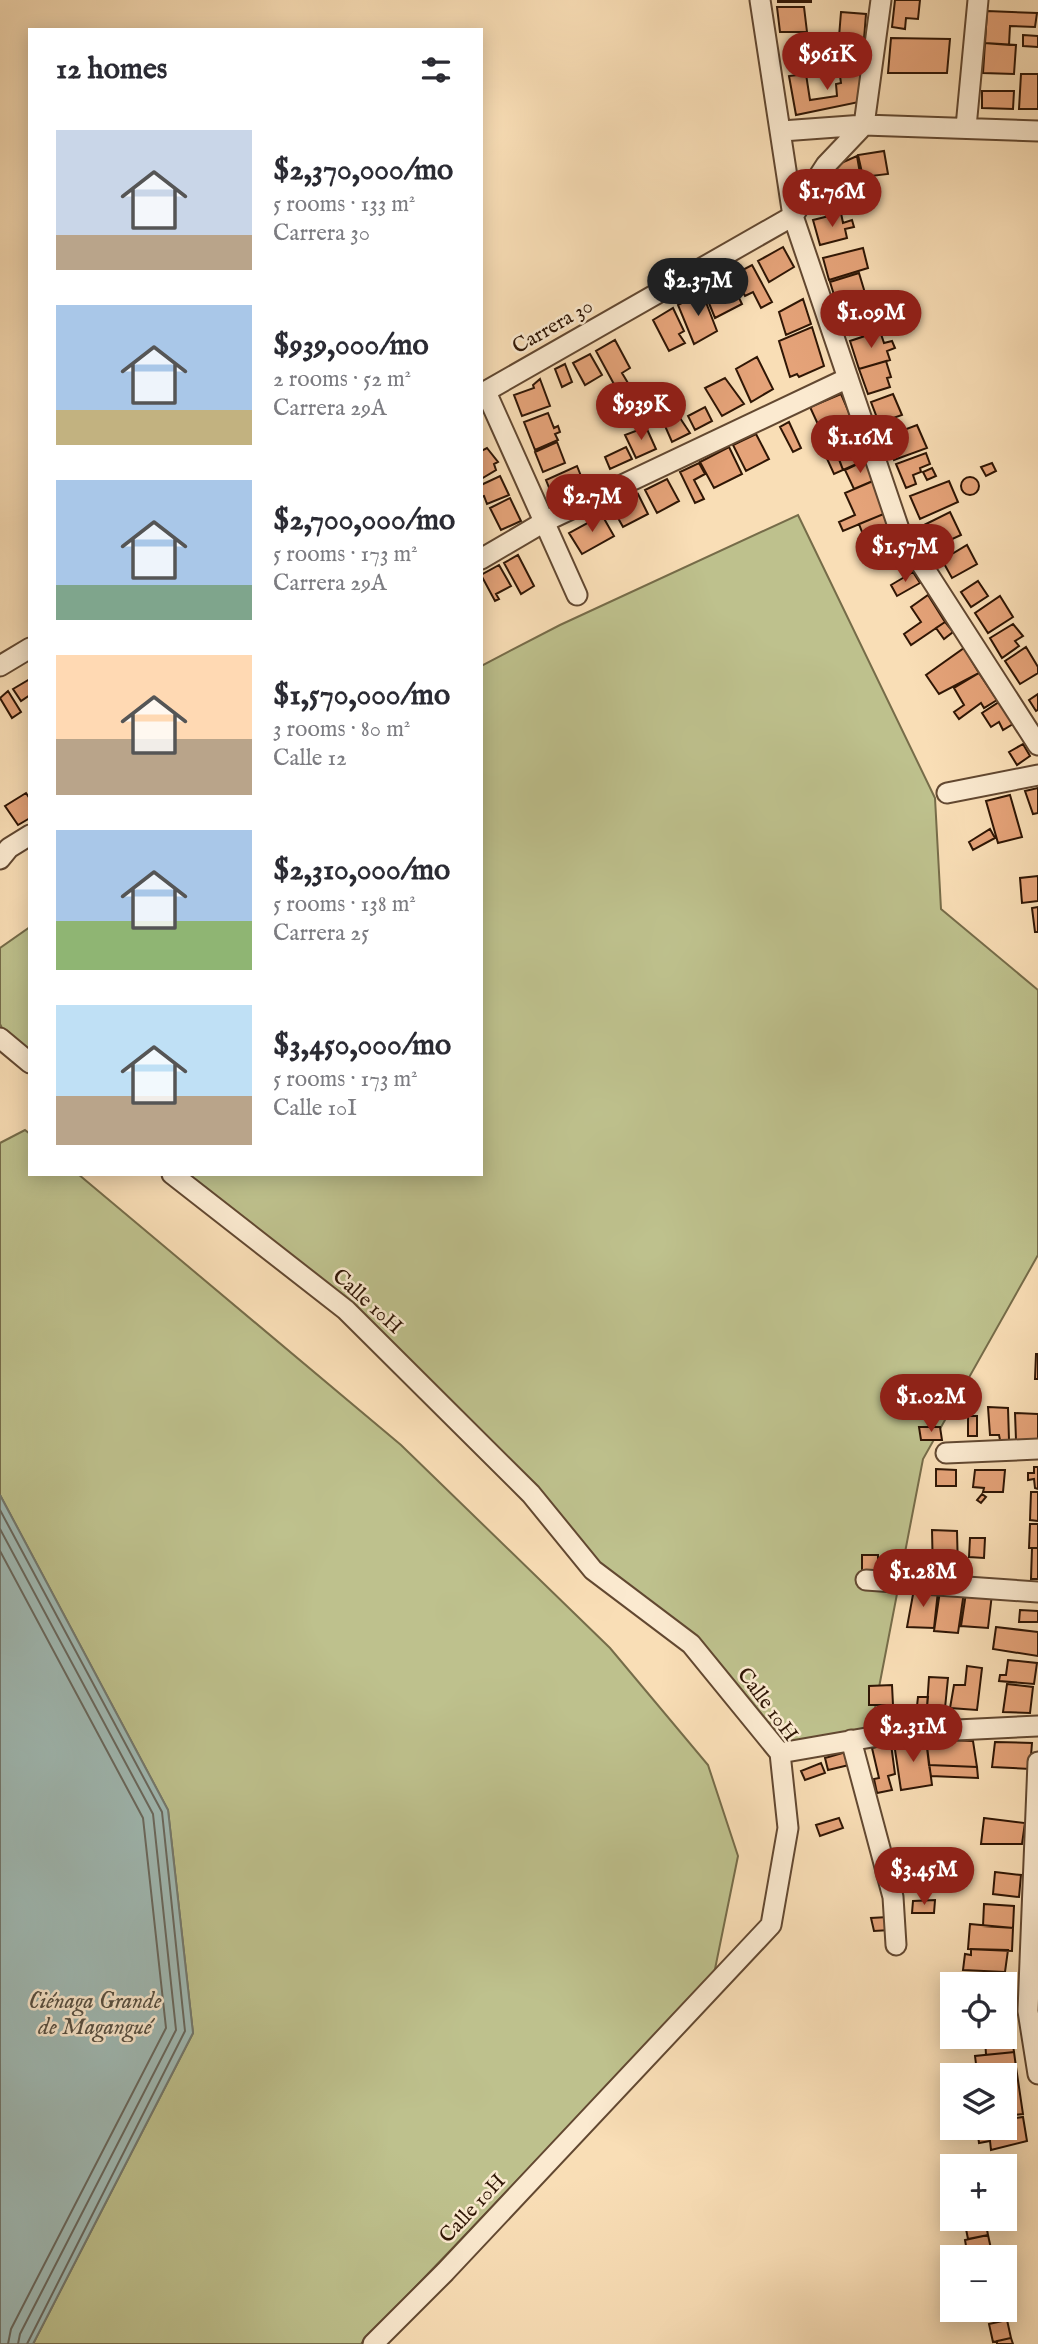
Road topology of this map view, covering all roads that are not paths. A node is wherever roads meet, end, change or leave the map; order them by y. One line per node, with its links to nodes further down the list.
1 (760, 0): 6 (street)
2 (881, 0): 4 (street)
3 (978, 0): 5 (street)
4 (864, 125): 5 (street); 6 (street); 8 (street)
5 (966, 127): 7 (street)
6 (782, 131): 8 (street)
7 (1038, 131)
8 (793, 216): 9 (street); 10 (street, Carrera 30)
9 (848, 378): 11 (street); 16 (street)
10 (484, 393): 11 (street)
11 (544, 522): 12 (street); 13 (street)
12 (483, 558)
13 (577, 595)
14 (28, 649): 15 (street)
15 (0, 666)
16 (1038, 745)
17 (1038, 775): 18 (street)
18 (947, 793)
19 (28, 836): 20 (street)
20 (3, 846)
21 (0, 1038): 22 (street)
22 (28, 1061)
23 (175, 1176): 30 (street, Calle 10H)
24 (1038, 1450): 25 (street)
25 (946, 1453)
26 (866, 1580): 27 (street)
27 (1038, 1592)
28 (1038, 1726): 29 (street)
29 (851, 1740): 30 (street); 32 (street)
30 (780, 1753): 34 (street, Calle 10H)
31 (1038, 1762): 33 (street)
32 (896, 1945)
33 (1038, 2074)
34 (373, 2344)

